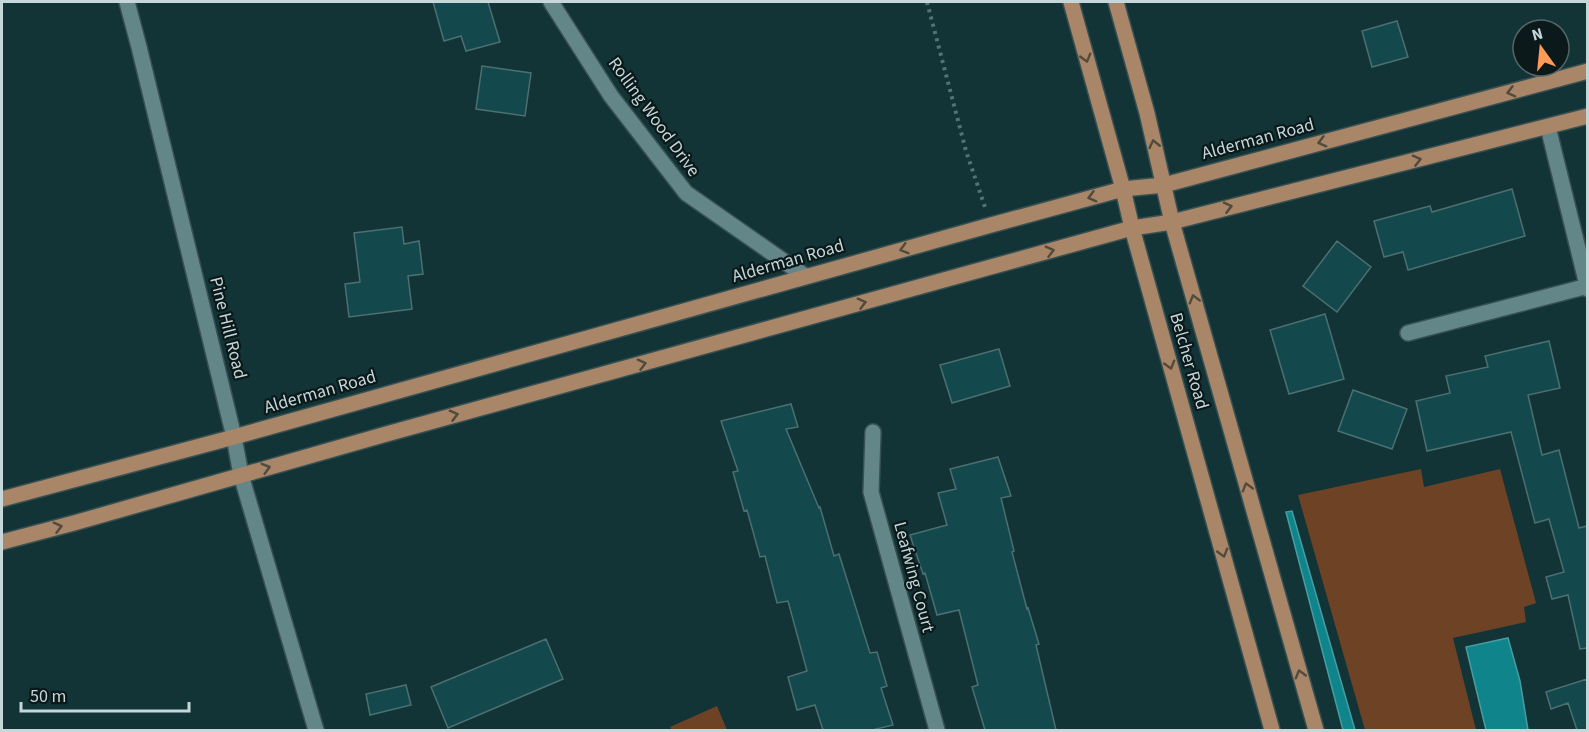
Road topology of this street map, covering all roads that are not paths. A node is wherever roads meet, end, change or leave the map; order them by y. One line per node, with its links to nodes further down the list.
1 (127, 2): 16 (street, Pine Hill Road)
2 (551, 2): 12 (street, Rolling Wood Drive)
3 (1071, 2): 9 (main road, Belcher Road, one-way to 9)
4 (1116, 2): 8 (main road, Belcher Road, one-way to 4)
5 (1587, 71): 8 (main road, Alderman Road, one-way to 8)
6 (1587, 116): 7 (main road)
7 (1548, 127): 10 (main road, one-way to 7); 13 (street)
8 (1164, 185): 9 (main road, Alderman Road); 10 (main road, Belcher Road)
9 (1124, 189): 11 (main road, Belcher Road); 12 (main road, Alderman Road, one-way to 12)
10 (1172, 222): 11 (main road); 23 (main road, Belcher Road, one-way to 10)
11 (1132, 228): 17 (main road, one-way to 11); 22 (main road, Belcher Road, one-way to 22)
12 (806, 276): 16 (main road, Alderman Road)
13 (1587, 287): 14 (street)
14 (1408, 333)
15 (873, 432): 21 (street, Leafwing Court)
16 (234, 437): 17 (street, Pine Hill Road); 18 (main road, Alderman Road)
17 (241, 475): 19 (main road, one-way to 17); 20 (street, Pine Hill Road)
18 (2, 499)
19 (2, 542)
20 (316, 730)
21 (937, 730)
22 (1272, 730)
23 (1316, 730)

